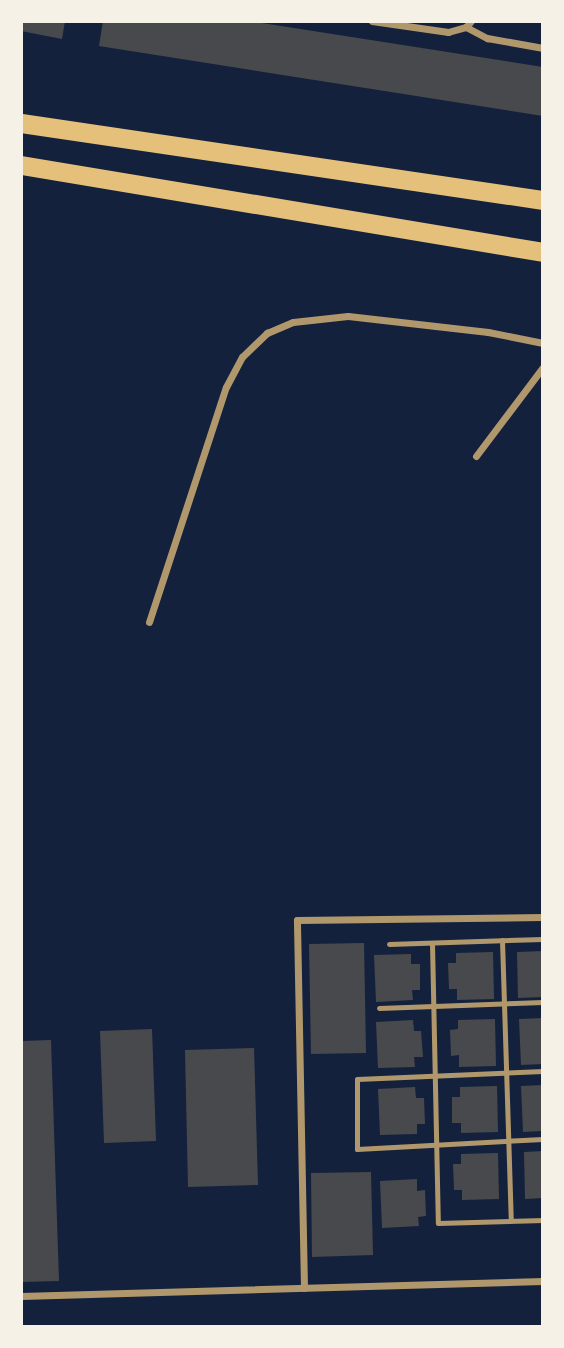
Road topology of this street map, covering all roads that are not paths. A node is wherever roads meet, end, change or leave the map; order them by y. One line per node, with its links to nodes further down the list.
1 (372, 21): 2 (street)
2 (469, 24): 3 (street)
3 (543, 48)
4 (21, 123): 6 (highway)
5 (21, 165): 7 (highway)
6 (543, 200)
7 (543, 252)
8 (543, 343): 11 (street)
9 (543, 367): 10 (street)
10 (475, 456)
11 (149, 622)
12 (543, 917): 30 (street)
13 (543, 939): 14 (lane)
14 (502, 940): 15 (lane); 18 (lane)
15 (432, 943): 16 (lane); 19 (lane)
16 (389, 944)
17 (543, 1002): 18 (lane)
18 (504, 1003): 19 (lane); 22 (lane)
19 (433, 1006): 20 (lane); 23 (lane)
20 (379, 1008)
21 (543, 1071): 22 (lane)
22 (506, 1073): 23 (lane); 25 (lane)
23 (435, 1076): 26 (lane); 26 (lane)
24 (543, 1139): 25 (lane)
25 (508, 1141): 26 (lane); 28 (lane)
26 (437, 1145): 28 (lane)
27 (543, 1220): 28 (lane)
28 (511, 1221)
29 (543, 1282): 30 (street)
30 (304, 1288): 31 (street)
31 (21, 1296)

